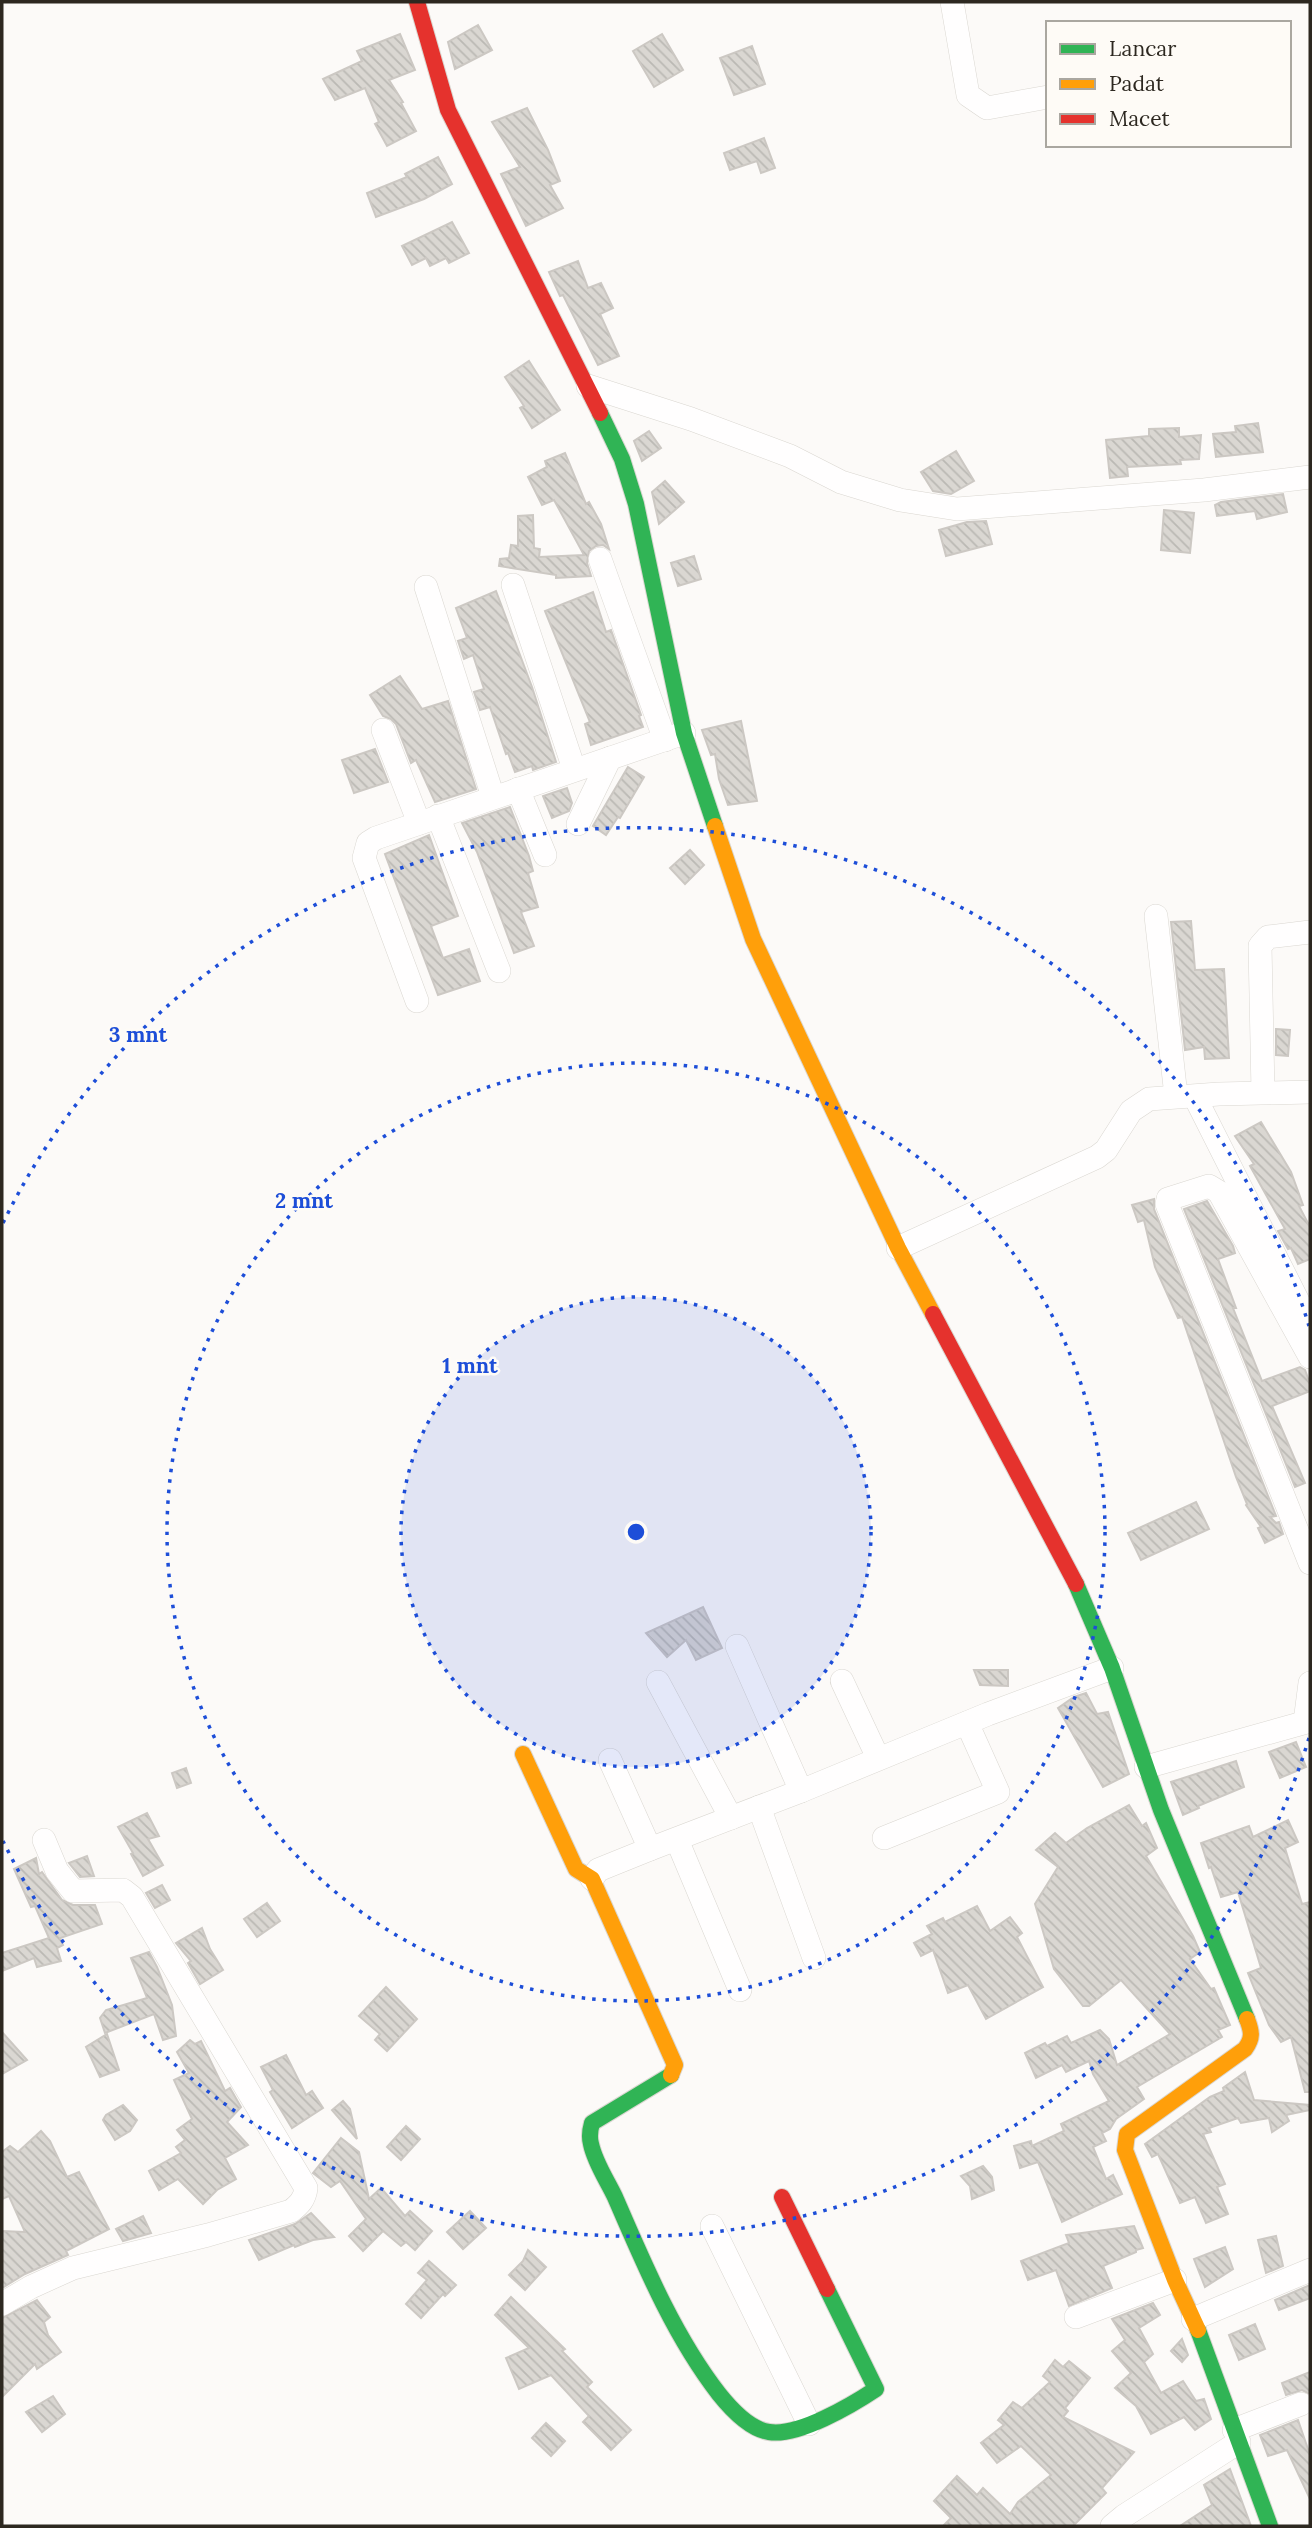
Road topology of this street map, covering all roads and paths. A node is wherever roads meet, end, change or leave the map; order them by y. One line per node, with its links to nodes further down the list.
1 (417, 2): 4 (street)
2 (952, 2): 3 (street)
3 (1046, 97)
4 (587, 386): 5 (street); 10 (street)
5 (1310, 477)
6 (600, 559): 10 (street)
7 (513, 585): 12 (street)
8 (426, 587): 14 (street)
9 (383, 730): 15 (street)
10 (675, 736): 11 (street); 25 (street)
11 (610, 758): 12 (street); 16 (street)
12 (574, 769): 13 (street)
13 (518, 789): 14 (street); 17 (street)
14 (493, 797): 15 (street)
15 (428, 820): 20 (street); 21 (street)
16 (578, 824)
17 (545, 855)
18 (1156, 916): 23 (street)
19 (1310, 932): 22 (street)
20 (499, 971)
21 (418, 1001)
22 (1263, 1092): 23 (street); 24 (street)
23 (1186, 1096): 25 (street); 26 (street)
24 (1308, 1097)
25 (898, 1248): 30 (street)
26 (1310, 1325)
27 (1310, 1357): 28 (street)
28 (1310, 1563)
29 (737, 1646): 40 (street)
30 (1112, 1668): 35 (street); 39 (street)
31 (842, 1681): 37 (street)
32 (658, 1682): 42 (street)
33 (1310, 1683): 34 (street)
34 (1308, 1722): 39 (street)
35 (967, 1723): 37 (street); 43 (street)
36 (523, 1754): 47 (street)
37 (878, 1758): 40 (street)
38 (611, 1760): 46 (street)
39 (1146, 1767): 53 (street)
40 (801, 1791): 41 (street)
41 (759, 1807): 42 (street); 48 (street)
42 (731, 1818): 45 (street)
43 (884, 1838)
44 (44, 1840): 54 (street)
45 (677, 1840): 46 (street); 49 (street)
46 (650, 1849): 47 (street)
47 (592, 1879): 58 (street)
48 (814, 1958)
49 (740, 1990)
50 (782, 2197): 58 (street)
51 (712, 2226): 58 (street)
52 (1310, 2270): 56 (street)
53 (1175, 2280): 55 (street); 56 (street)
54 (2, 2304)
55 (1076, 2317)
56 (1193, 2319): 59 (street)
57 (1301, 2404): 59 (street)
58 (809, 2424)
59 (1237, 2436): 60 (street); 61 (street)
60 (1112, 2526)
61 (1270, 2526)

